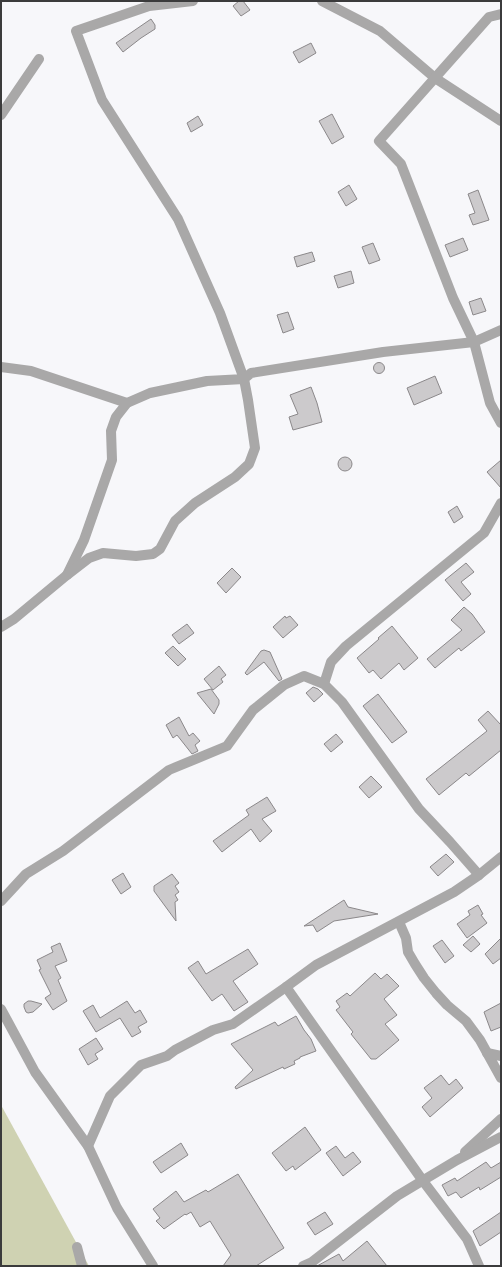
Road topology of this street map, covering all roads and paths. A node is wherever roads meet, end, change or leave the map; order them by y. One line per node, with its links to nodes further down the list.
1 (193, 1): 11 (street)
2 (322, 1): 5 (street)
3 (501, 14): 5 (street)
4 (38, 59): 6 (street)
5 (435, 78): 7 (street); 9 (street)
6 (1, 115)
7 (501, 121)
8 (501, 330): 9 (street)
9 (474, 342): 11 (street); 13 (street)
10 (1, 367): 12 (street)
11 (244, 379): 12 (street); 15 (street)
12 (127, 403): 15 (street)
13 (501, 423)
14 (501, 503): 17 (street)
15 (67, 575): 16 (street)
16 (1, 627)
17 (324, 684): 19 (street); 20 (street)
18 (501, 857): 19 (street)
19 (479, 875): 21 (street)
20 (1, 901)
21 (399, 922): 22 (street); 24 (street)
22 (286, 987): 29 (street); 31 (street)
23 (1, 1009): 29 (street)
24 (487, 1053): 25 (street); 26 (street)
25 (501, 1056)
26 (501, 1078)
27 (501, 1119): 30 (street)
28 (501, 1137): 30 (street)
29 (88, 1146): 34 (street)
30 (457, 1160): 31 (street)
31 (423, 1181): 35 (street); 36 (street)
32 (77, 1247): 33 (street)
33 (82, 1266)
34 (153, 1266)
35 (303, 1266)
36 (479, 1266)

